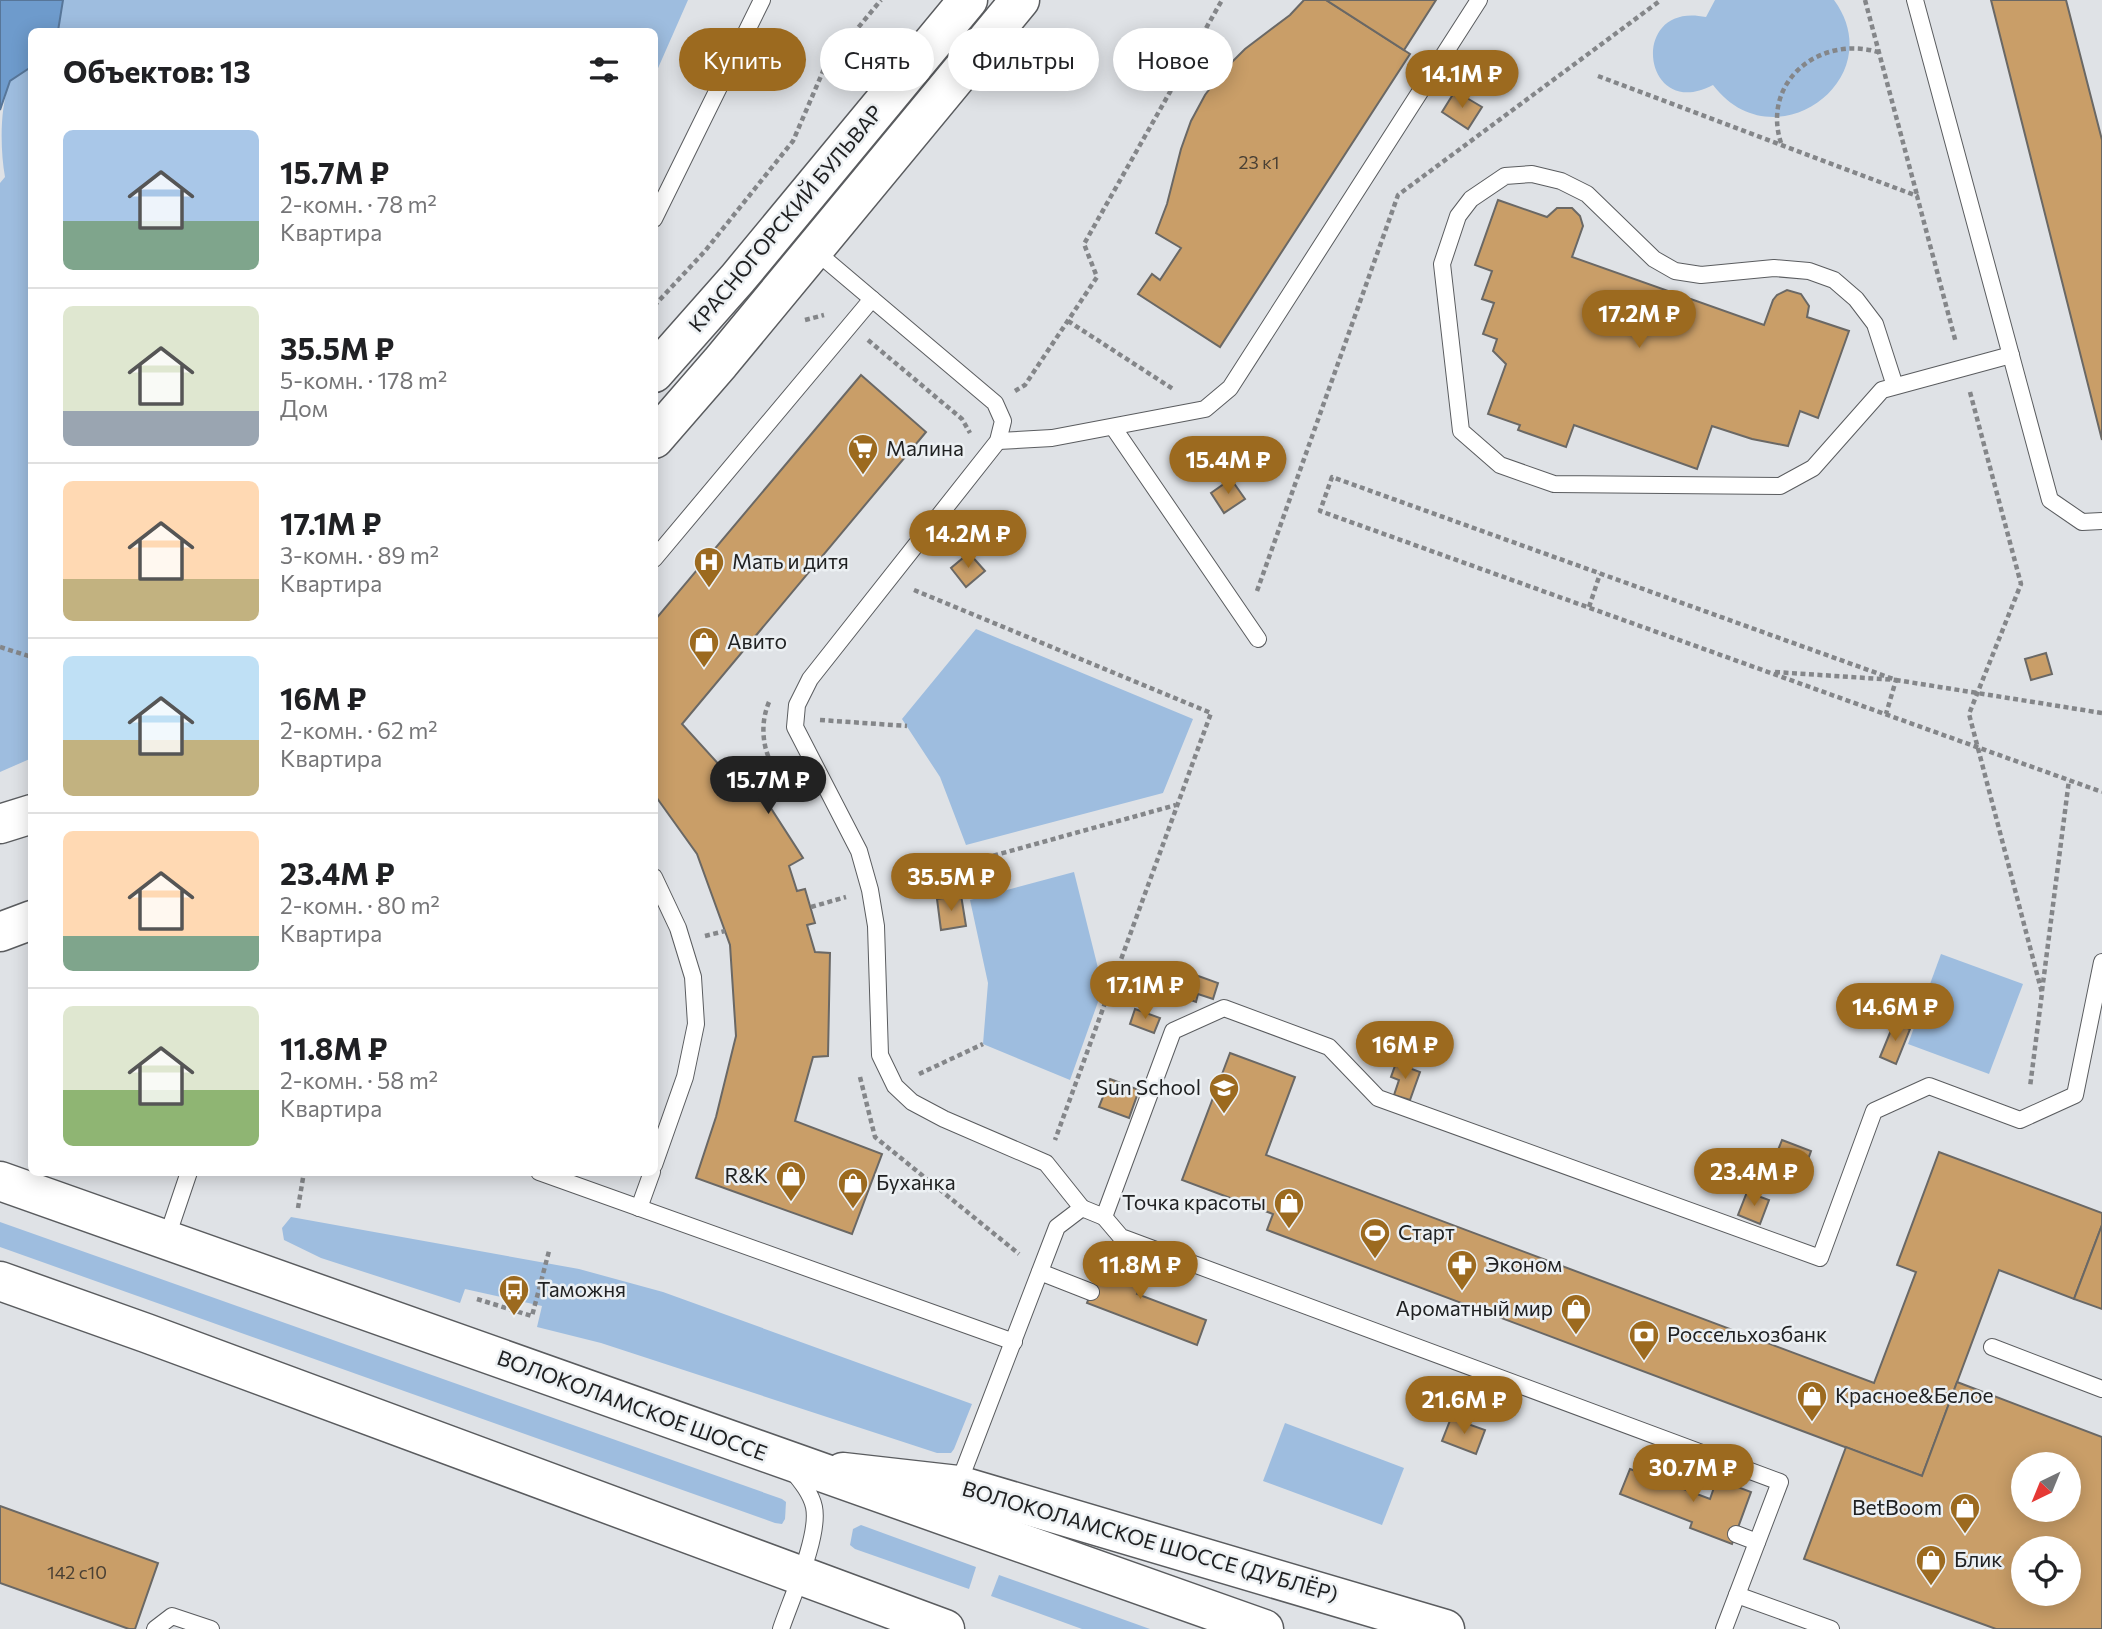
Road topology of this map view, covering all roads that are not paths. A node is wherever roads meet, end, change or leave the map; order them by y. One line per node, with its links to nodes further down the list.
1 (762, 0): 6 (lane)
2 (968, 0): 10 (main road, КРАСНОГОРСКИЙ БУЛЬВАР)
3 (1020, 0): 7 (main road, КРАСНОГОРСКИЙ БУЛЬВАР)
4 (1479, 0): 12 (lane)
5 (1915, 0): 9 (lane)
6 (658, 211)
7 (825, 236): 8 (lane); 13 (main road, КРАСНОГОРСКИЙ БУЛЬВАР)
8 (872, 299): 14 (lane); 16 (lane)
9 (2011, 355): 11 (lane); 15 (lane)
10 (658, 368)
11 (1895, 386): 11 (lane)
12 (1113, 427): 14 (lane); 17 (lane)
13 (658, 434)
14 (998, 441): 30 (lane)
15 (2102, 521)
16 (658, 554)
17 (1258, 639)
18 (28, 815): 19 (main road)
19 (0, 824)
20 (658, 886): 24 (lane)
21 (28, 922): 22 (main road)
22 (0, 932)
23 (2102, 962): 31 (lane)
24 (658, 1154)
25 (188, 1176): 32 (lane)
26 (651, 1176): 29 (lane)
27 (575, 1179): 29 (lane)
28 (0, 1181): 32 (main road, ВОЛОКОЛАМСКОЕ ШОССЕ)
29 (639, 1208): 36 (lane)
30 (1082, 1208): 31 (lane); 33 (lane)
31 (1104, 1217): 42 (lane)
32 (166, 1240): 39 (main road, ВОЛОКОЛАМСКОЕ ШОССЕ)
33 (1040, 1272): 35 (lane); 36 (lane)
34 (0, 1281): 43 (main road)
35 (1091, 1292)
36 (1014, 1342): 40 (lane)
37 (1992, 1347): 38 (lane)
38 (2102, 1389)
39 (797, 1464): 40 (main road, ВОЛОКОЛАМСКОЕ ШОССЕ (ДУБЛЁР)); 43 (lane); 49 (main road, ВОЛОКОЛАМСКОЕ ШОССЕ)
40 (958, 1485): 50 (main road, ВОЛОКОЛАМСКОЕ ШОССЕ (ДУБЛЁР))
41 (1736, 1534): 42 (lane)
42 (1757, 1542): 44 (lane)
43 (800, 1575): 47 (lane); 48 (main road)
44 (1737, 1595): 51 (lane); 52 (lane)
45 (155, 1629): 46 (lane)
46 (211, 1629)
47 (781, 1629)
48 (945, 1629)
49 (1264, 1629)
50 (1446, 1629)
51 (1724, 1629)
52 (1830, 1629)

